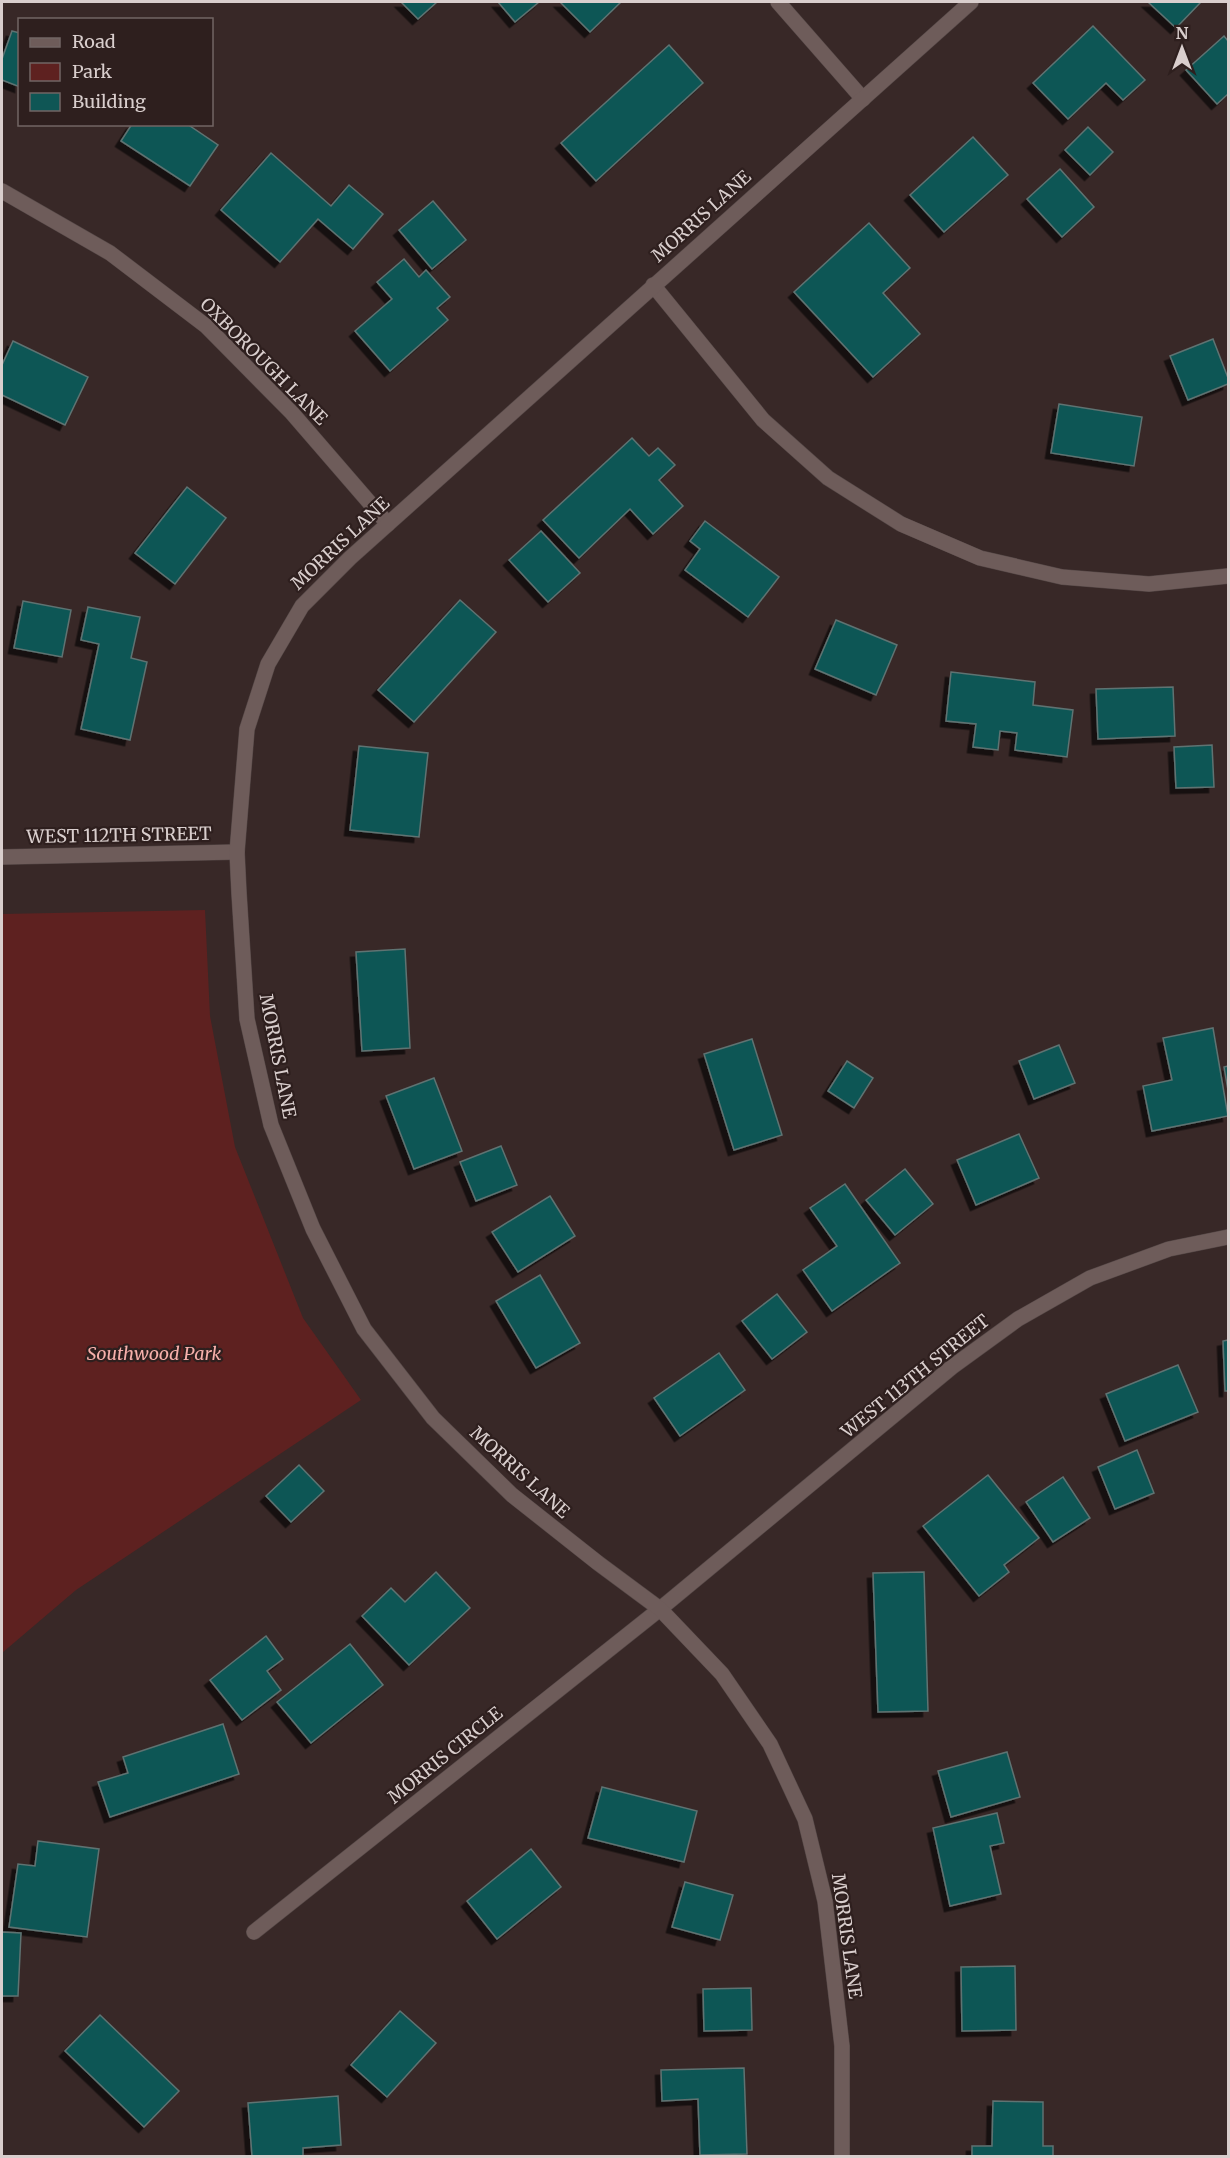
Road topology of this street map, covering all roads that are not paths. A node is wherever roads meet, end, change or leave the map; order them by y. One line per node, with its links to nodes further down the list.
1 (778, 2): 3 (street)
2 (971, 2): 3 (street, MORRIS LANE)
3 (863, 99): 5 (street, MORRIS LANE)
4 (2, 191): 6 (street, OXBOROUGH LANE)
5 (653, 285): 6 (street, MORRIS LANE); 7 (street)
6 (388, 524): 8 (street, MORRIS LANE)
7 (1228, 576)
8 (237, 852): 9 (street, WEST 112TH STREET); 11 (street, MORRIS LANE)
9 (2, 858)
10 (1228, 1236): 11 (street, WEST 113TH STREET)
11 (660, 1609): 12 (street, MORRIS CIRCLE); 13 (street, MORRIS LANE)
12 (254, 1932)
13 (842, 2157)

